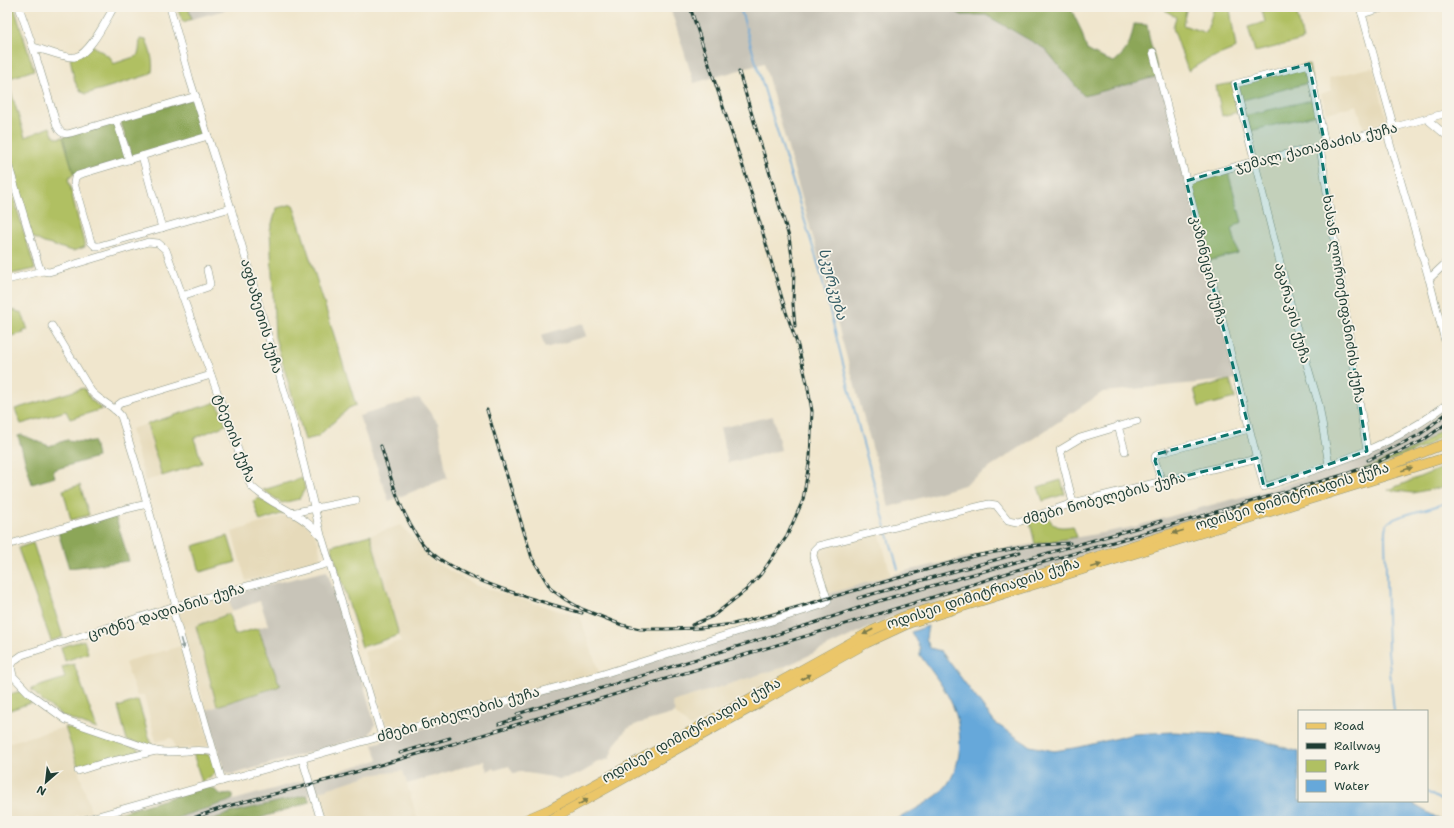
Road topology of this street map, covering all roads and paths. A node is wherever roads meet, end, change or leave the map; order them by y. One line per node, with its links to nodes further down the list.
1 (19, 7): 6 (street)
2 (114, 7): 6 (street)
3 (169, 7): 8 (street, აფხაზეთის ქუჩა)
4 (1386, 7): 5 (street)
5 (1361, 11): 12 (street)
6 (33, 46): 10 (street)
7 (1153, 52): 21 (street, კაზინეცის ქუჩა)
8 (196, 96): 10 (street); 14 (street, აფხაზეთის ქუჩა)
9 (1447, 114): 11 (street, ჯემალ ქათამაძის ქუჩა)
10 (116, 119): 19 (street)
11 (1427, 119): 12 (street, ჯემალ ქათამაძის ქუჩა); 15 (street)
12 (1394, 128): 13 (street, ჯემალ ქათამაძის ქუჩა)
13 (1386, 130): 16 (street, ჯემალ ქათამაძის ქუჩა); 29 (street)
14 (208, 136): 17 (street); 22 (street, აფხაზეთის ქუჩა)
15 (1447, 136)
16 (1322, 146): 20 (street, ჯემალ ქათამაძის ქუჩა); 20 (street, ხასან ლორთქიფანიძის ქუჩა); 41 (street, ხასან ლორთქიფანიძის ქუჩა)
17 (142, 156): 19 (street); 23 (street)
18 (7, 160): 28 (street)
19 (129, 160): 24 (street)
20 (1254, 161): 21 (street, ჯემალ ქათამაძის ქუჩა); 45 (street, აგარაკის ქუჩა)
21 (1186, 181): 39 (street, კაზინეცის ქუჩა)
22 (231, 208): 23 (street); 50 (street, აფხაზეთის ქუჩა)
23 (162, 228): 24 (street)
24 (124, 238): 25 (street)
25 (128, 248): 28 (street); 31 (street, ტბეთის ქუჩა)
26 (1447, 262): 29 (street)
27 (207, 270): 31 (street)
28 (42, 271): 30 (street)
29 (1429, 279): 33 (street)
30 (7, 280)
31 (182, 296): 34 (street, ტბეთის ქუჩა)
32 (52, 326): 36 (street)
33 (1447, 349)
34 (211, 374): 36 (street); 51 (street, ტბეთის ქუჩა)
35 (1447, 404): 41 (street)
36 (115, 410): 49 (street)
37 (1136, 421): 38 (street)
38 (1118, 426): 42 (street); 48 (street)
39 (1249, 429): 44 (street, კაზინეცის ქუჩა); 46 (street, one-way to 39)
40 (1447, 443): 63 (main road, ოდისეი დიმიტრიადის ქუჩა, one-way to 63)
41 (1368, 450): 45 (street)
42 (1125, 451)
43 (1447, 457): 66 (main road, ოდისეი დიმიტრიადის ქუჩა, one-way to 43)
44 (1257, 458): 45 (street, კაზინეცის ქუჩა); 46 (street, ძმები ნობელების ქუჩა)
45 (1329, 465)
46 (1162, 482): 48 (street, ძმები ნობელების ქუჩა)
47 (356, 500): 50 (street)
48 (1073, 503): 57 (street, ძმები ნობელების ქუჩა)
49 (147, 504): 53 (street); 55 (street)
50 (315, 509): 51 (street); 52 (street, აფხაზეთის ქუჩა)
51 (291, 513): 52 (street, ტბეთის ქუჩა)
52 (322, 538): 54 (street, ტბეთის ქუჩა)
53 (7, 545)
54 (330, 563): 55 (street, ცოტნე დადიანის ქუჩა); 57 (street, ტბეთის ქუჩა)
55 (174, 606): 56 (street, ცოტნე დადიანის ქუჩა); 59 (street, one-way to 59)
56 (9, 667): 58 (street)
57 (382, 736): 60 (street, ძმები ნობელების ქუჩა)
58 (156, 751): 59 (street); 61 (street)
59 (214, 752): 62 (street)
60 (302, 758): 62 (street, ძმები ნობელების ქუჩა); 65 (street)
61 (78, 771)
62 (222, 781): 64 (street, ძმები ნობელების ქუჩა)
63 (525, 820)
64 (80, 821)
65 (321, 821)
66 (548, 821)

